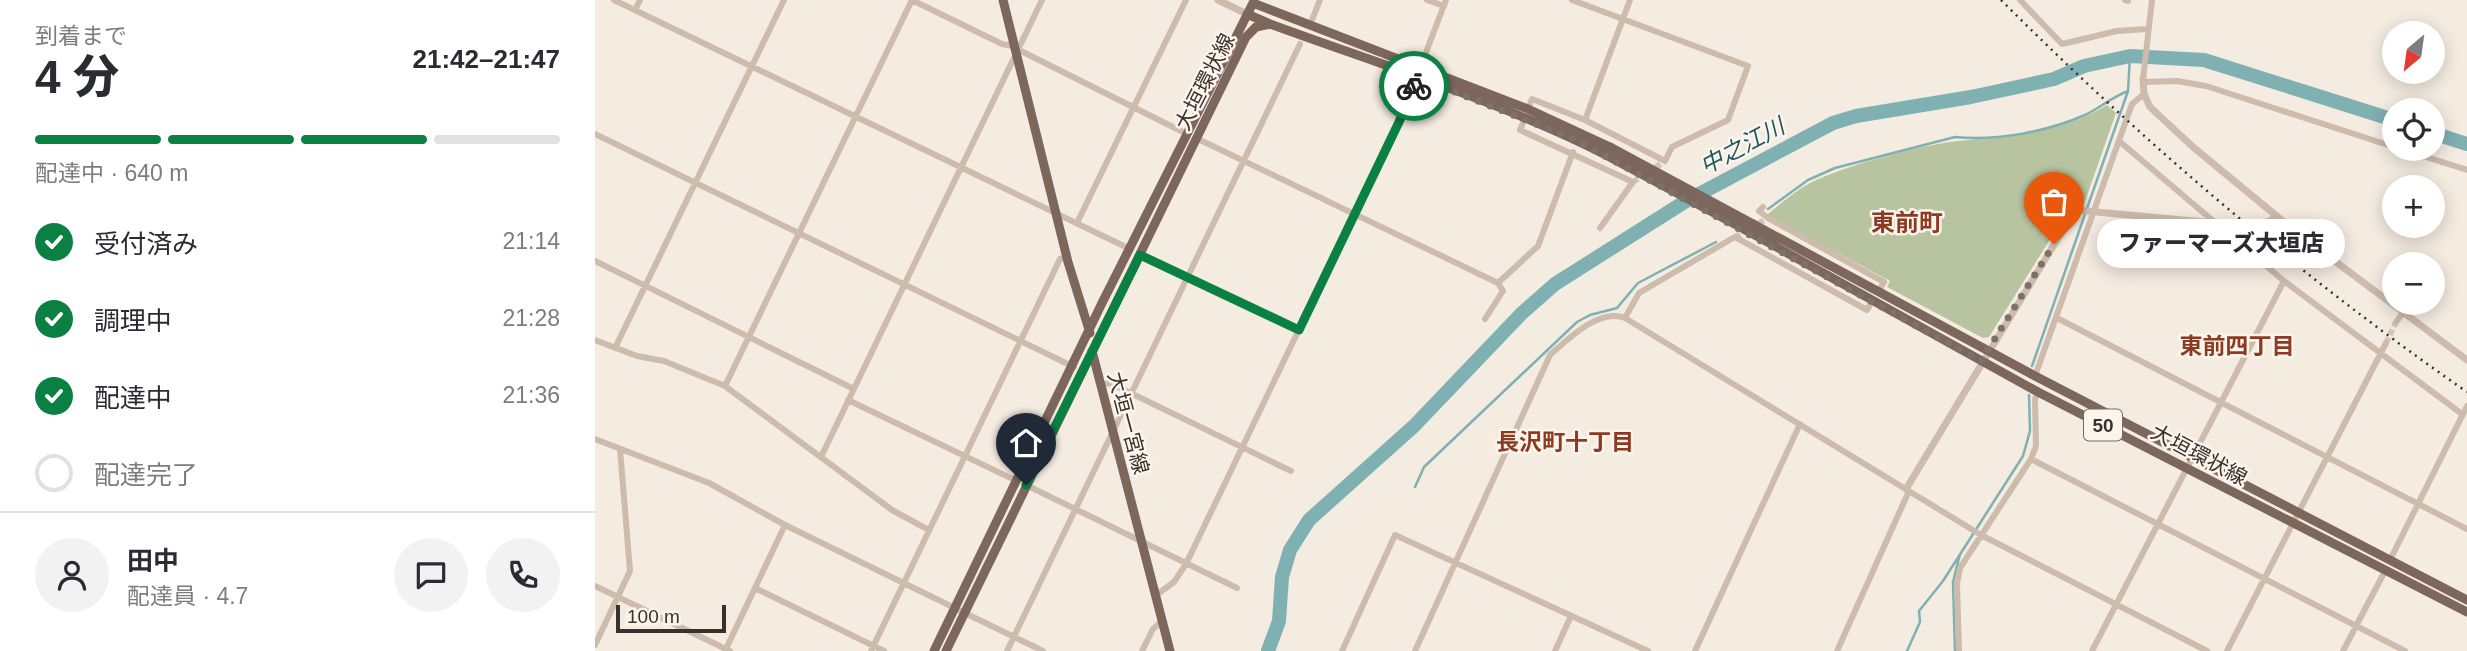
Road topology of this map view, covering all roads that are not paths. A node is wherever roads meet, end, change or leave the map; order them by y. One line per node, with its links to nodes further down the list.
1 (614, 0): 17 (street)
2 (640, 0): 17 (street)
3 (784, 0): 26 (street)
4 (912, 0): 25 (street); 32 (street)
5 (1003, 0): 25 (main road, 大垣一宮線)
6 (1042, 0): 25 (street)
7 (1186, 0): 30 (street)
8 (1218, 0): 18 (street)
9 (1320, 0): 21 (street)
10 (1427, 0): 15 (street)
11 (1572, 0): 19 (street)
12 (1630, 0): 19 (street)
13 (2020, 0): 22 (street)
14 (1251, 1): 18 (main road, 50); 21 (main road, 大垣環状線 / 50)
15 (1445, 3): 27 (street)
16 (2151, 4): 22 (street)
17 (635, 10): 26 (street)
18 (1247, 14): 20 (main road, 50); 23 (main road, 50); 35 (main road, 大垣環状線 / 50)
19 (1622, 19): 33 (street); 33 (street)
20 (1270, 24): 23 (main road, 大垣環状線); 27 (main road, 大垣環状線 / 50)
21 (1310, 25): 27 (main road, 大垣環状線 / 50)
22 (2147, 32): 28 (street)
23 (1246, 37): 35 (main road, 大垣環状線 / 50)
24 (1300, 44): 40 (street)
25 (1016, 50): 30 (street); 42 (street); 46 (main road, 大垣一宮線)
26 (752, 66): 32 (street); 44 (street)
27 (1419, 73): 31 (main road, 大垣環状線 / 50); 48 (street)
28 (2143, 80): 29 (street); 37 (street)
29 (2144, 94): 36 (street); 49 (street)
30 (1134, 107): 35 (street); 50 (street)
31 (1526, 114): 33 (street); 38 (main road, 大垣環状線 / 50); 39 (street)
32 (856, 117): 42 (street); 55 (street)
33 (1585, 120)
34 (595, 134): 44 (street)
35 (1191, 136): 40 (street); 56 (main road, 大垣環状線 / 50); 57 (main road, 大垣環状線 / 50)
36 (2119, 141): 47 (street); 51 (street)
37 (2382, 142)
38 (1608, 151): 65 (main road, 大垣環状線 / 50, bridge); 67 (main road, 大垣環状線 / 50, bridge)
39 (1573, 152): 54 (street); 62 (street)
40 (1244, 160): 48 (street); 60 (street)
41 (2439, 161): 43 (street)
42 (961, 167): 46 (street); 63 (street)
43 (2467, 170)
44 (696, 183): 55 (street); 64 (street)
45 (1763, 207): 65 (street)
46 (1055, 212): 50 (street); 58 (main road, 大垣一宮線)
47 (2093, 212): 51 (street); 71 (street); 82 (street)
48 (1355, 214): 62 (street); 74 (street)
49 (2277, 217): 53 (street); 66 (street)
50 (1077, 223): 56 (street)
51 (2218, 224): 52 (street); 61 (street)
52 (2238, 225)
53 (2261, 225)
54 (1600, 228)
55 (800, 233): 63 (street); 76 (street)
56 (1130, 249): 75 (main road, 大垣環状線 / 50)
57 (1140, 255): 60 (street); 81 (main road, 大垣環状線 / 50)
58 (1067, 257): 75 (main road, 大垣一宮線); 78 (street)
59 (595, 261): 64 (street)
60 (1188, 278): 74 (street); 92 (street)
61 (2284, 281): 83 (street); 94 (street)
62 (1498, 283): 72 (street)
63 (905, 284): 78 (street); 90 (street)
64 (646, 287): 76 (street); 80 (street)
65 (1878, 292): 82 (main road, 大垣環状線 / 50)
66 (2382, 297)
67 (1872, 301): 70 (street); 85 (main road, 大垣環状線 / 50)
68 (2401, 315): 73 (street)
69 (2406, 315): 84 (street)
70 (1625, 318): 97 (street); 122 (street)
71 (2057, 318): 87 (street); 94 (street)
72 (1485, 319)
73 (2396, 322)
74 (1299, 330): 100 (street)
75 (1090, 331): 81 (main road, 大垣一宮線); 86 (main road, 大垣環状線 / 50)
76 (749, 336): 89 (street); 90 (street)
77 (595, 340): 80 (street)
78 (1021, 341): 86 (street); 102 (street)
79 (2386, 343): 83 (street)
80 (615, 348): 89 (street)
81 (1091, 348): 88 (main road, 大垣一宮線); 109 (main road, 大垣環状線 / 50)
82 (1987, 350): 85 (street); 87 (main road, 大垣環状線 / 50)
83 (2380, 352): 96 (street); 104 (street)
84 (2467, 360)
85 (1981, 361): 91 (main road, 大垣環状線 / 50); 110 (street)
86 (1074, 367): 109 (main road, 大垣環状線 / 50)
87 (2035, 376): 105 (main road, 大垣環状線 / 50)
88 (1099, 385): 92 (street); 98 (main road, 大垣一宮線)
89 (725, 386): 103 (street)
90 (854, 388): 93 (street)
91 (2038, 392): 106 (street); 107 (main road, 大垣環状線 / 50)
92 (1132, 393): 98 (street); 100 (street)
93 (848, 400): 102 (street); 103 (street)
94 (2220, 402): 104 (street); 105 (street)
95 (2467, 406): 96 (street)
96 (2462, 414): 111 (street)
97 (1800, 424): 110 (street); 154 (street)
98 (1112, 432): 112 (street); 120 (main road, 大垣一宮線)
99 (595, 439): 101 (street)
100 (1243, 447): 108 (street); 123 (street)
101 (620, 449): 116 (street); 131 (street)
102 (965, 456): 109 (street); 118 (street)
103 (821, 457): 118 (street)
104 (2327, 457): 111 (street); 113 (street)
105 (2192, 458): 107 (street); 113 (main road, 大垣環状線 / 50)
106 (2031, 459): 114 (street); 119 (street)
107 (2186, 467): 114 (street); 115 (main road, 大垣環状線 / 50)
108 (1291, 471)
109 (1021, 483): 112 (street); 134 (main road, 大垣環状線 / 50)
110 (1907, 490): 119 (street); 155 (street)
111 (2419, 504): 117 (street); 121 (street)
112 (1075, 508): 120 (street); 139 (street)
113 (2299, 512): 115 (street); 121 (main road, 大垣環状線 / 50)
114 (2158, 524): 125 (street); 133 (street)
115 (2293, 524): 124 (main road, 大垣環状線 / 50); 125 (street)
116 (785, 525): 126 (street); 129 (street)
117 (2467, 529)
118 (929, 530): 126 (street)
119 (1980, 535): 133 (street); 156 (street)
120 (1142, 542): 123 (street); 130 (main road, 大垣一宮線)
121 (2390, 560): 132 (main road, 大垣環状線 / 50)
122 (1455, 562): 136 (street); 150 (street); 151 (street)
123 (1186, 564): 128 (street); 130 (street)
124 (2385, 570): 135 (main road, 大垣環状線 / 50); 138 (street)
125 (2265, 579): 138 (street); 159 (street)
126 (903, 583): 134 (street); 141 (street)
127 (595, 586): 131 (street)
128 (1237, 587)
129 (755, 589): 141 (street); 142 (street)
130 (1155, 596): 137 (main road, 大垣一宮線)
131 (618, 597): 140 (street); 142 (street)
132 (2467, 600)
133 (2116, 604): 157 (street); 158 (street)
134 (959, 611): 139 (street); 144 (main road, 大垣環状線 / 50); 145 (main road, 大垣環状線 / 50)
135 (2467, 612)
136 (1571, 616): 152 (street); 153 (street)
137 (1162, 621): 148 (street); 149 (main road, 大垣一宮線)
138 (2356, 625): 160 (street); 161 (street)
139 (1014, 637): 146 (street); 147 (street)
140 (595, 645)
141 (872, 648): 143 (street)
142 (727, 650)
143 (884, 651)
144 (934, 651)
145 (946, 651)
146 (1007, 651)
147 (1043, 651)
148 (1142, 651)
149 (1170, 651)
150 (1342, 651)
151 (1415, 651)
152 (1555, 651)
153 (1648, 651)
154 (1695, 651)
155 (1837, 651)
156 (1960, 651)
157 (2092, 651)
158 (2207, 651)
159 (2227, 651)
160 (2343, 651)
161 (2405, 651)

